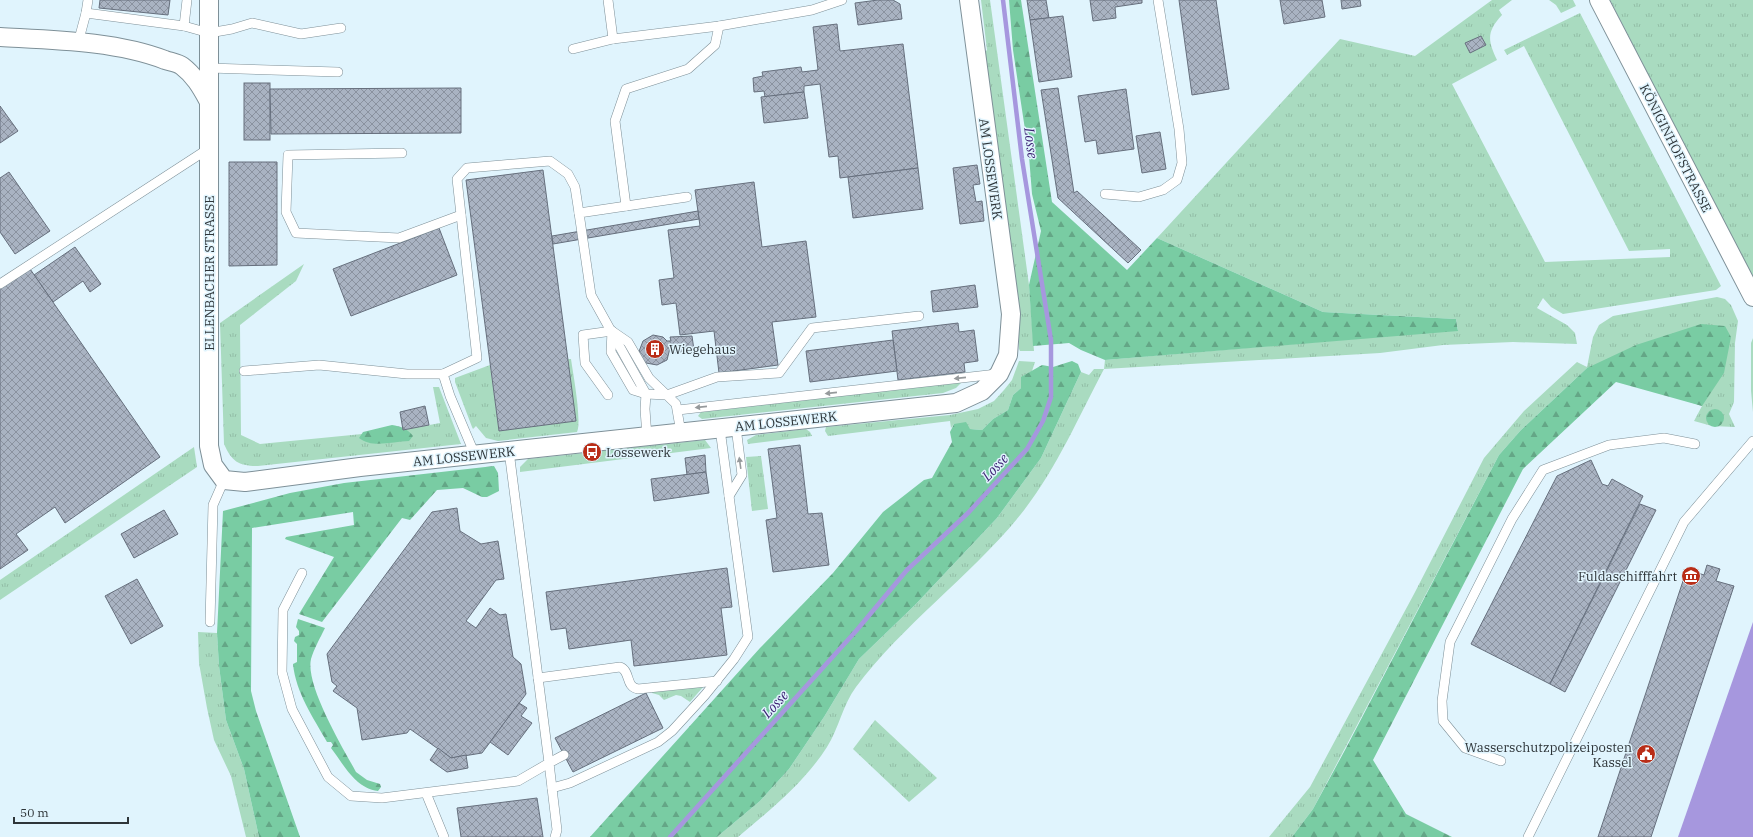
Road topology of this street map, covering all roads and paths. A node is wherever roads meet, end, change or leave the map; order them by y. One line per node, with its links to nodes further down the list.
1 (88, 0): 9 (lane)
2 (187, 0): 10 (lane)
3 (209, 0): 13 (street, ELLENBACHER STRASSE)
4 (608, 0): 15 (lane)
5 (842, 0): 11 (lane)
6 (968, 0): 34 (street, AM LOSSEWERK)
7 (1158, 0): 23 (lane)
8 (1599, 0): 29 (street, KÖNIGINHOFSTRASSE)
9 (86, 13): 10 (lane); 16 (lane)
10 (184, 26): 13 (lane)
11 (720, 26): 15 (lane); 25 (lane)
12 (341, 28): 13 (lane)
13 (209, 33): 18 (street, ELLENBACHER STRASSE)
14 (0, 37): 16 (street)
15 (613, 39): 17 (lane)
16 (78, 43): 20 (street)
17 (573, 49)
18 (209, 68): 19 (lane); 20 (street, ELLENBACHER STRASSE)
19 (338, 72)
20 (209, 100): 21 (street, ELLENBACHER STRASSE)
21 (208, 149): 28 (lane); 46 (street, ELLENBACHER STRASSE)
22 (402, 154): 27 (lane)
23 (1105, 194)
24 (687, 197): 25 (lane)
25 (626, 206): 26 (lane)
26 (579, 213): 27 (lane); 31 (lane)
27 (461, 215): 33 (lane)
28 (0, 284)
29 (1753, 297)
30 (919, 316): 36 (lane)
31 (612, 331): 35 (lane); 36 (lane); 37 (lane)
32 (244, 371): 33 (lane)
33 (443, 374): 45 (lane)
34 (999, 374): 38 (lane, one-way to 38); 39 (street, AM LOSSEWERK)
35 (646, 394): 36 (lane); 41 (lane)
36 (667, 395): 38 (lane)
37 (608, 396)
38 (678, 410): 40 (lane)
39 (728, 428): 40 (street, AM LOSSEWERK); 47 (lane); 47 (lane, one-way to 39)
40 (681, 433): 41 (street, AM LOSSEWERK)
41 (647, 436): 44 (street, AM LOSSEWERK)
42 (1753, 441): 59 (lane)
43 (1696, 444): 53 (lane)
44 (509, 451): 45 (street, AM LOSSEWERK); 50 (lane)
45 (475, 455): 46 (street, AM LOSSEWERK)
46 (224, 480): 49 (lane)
47 (729, 496): 51 (lane)
48 (302, 573): 56 (lane)
49 (210, 622)
50 (538, 678): 51 (lane); 54 (lane)
51 (717, 681): 55 (lane)
52 (564, 755): 54 (lane)
53 (1501, 761)
54 (549, 763): 55 (lane); 56 (lane)
55 (552, 788): 58 (lane)
56 (426, 793): 57 (lane)
57 (444, 837)
58 (555, 837)
59 (1528, 837)

